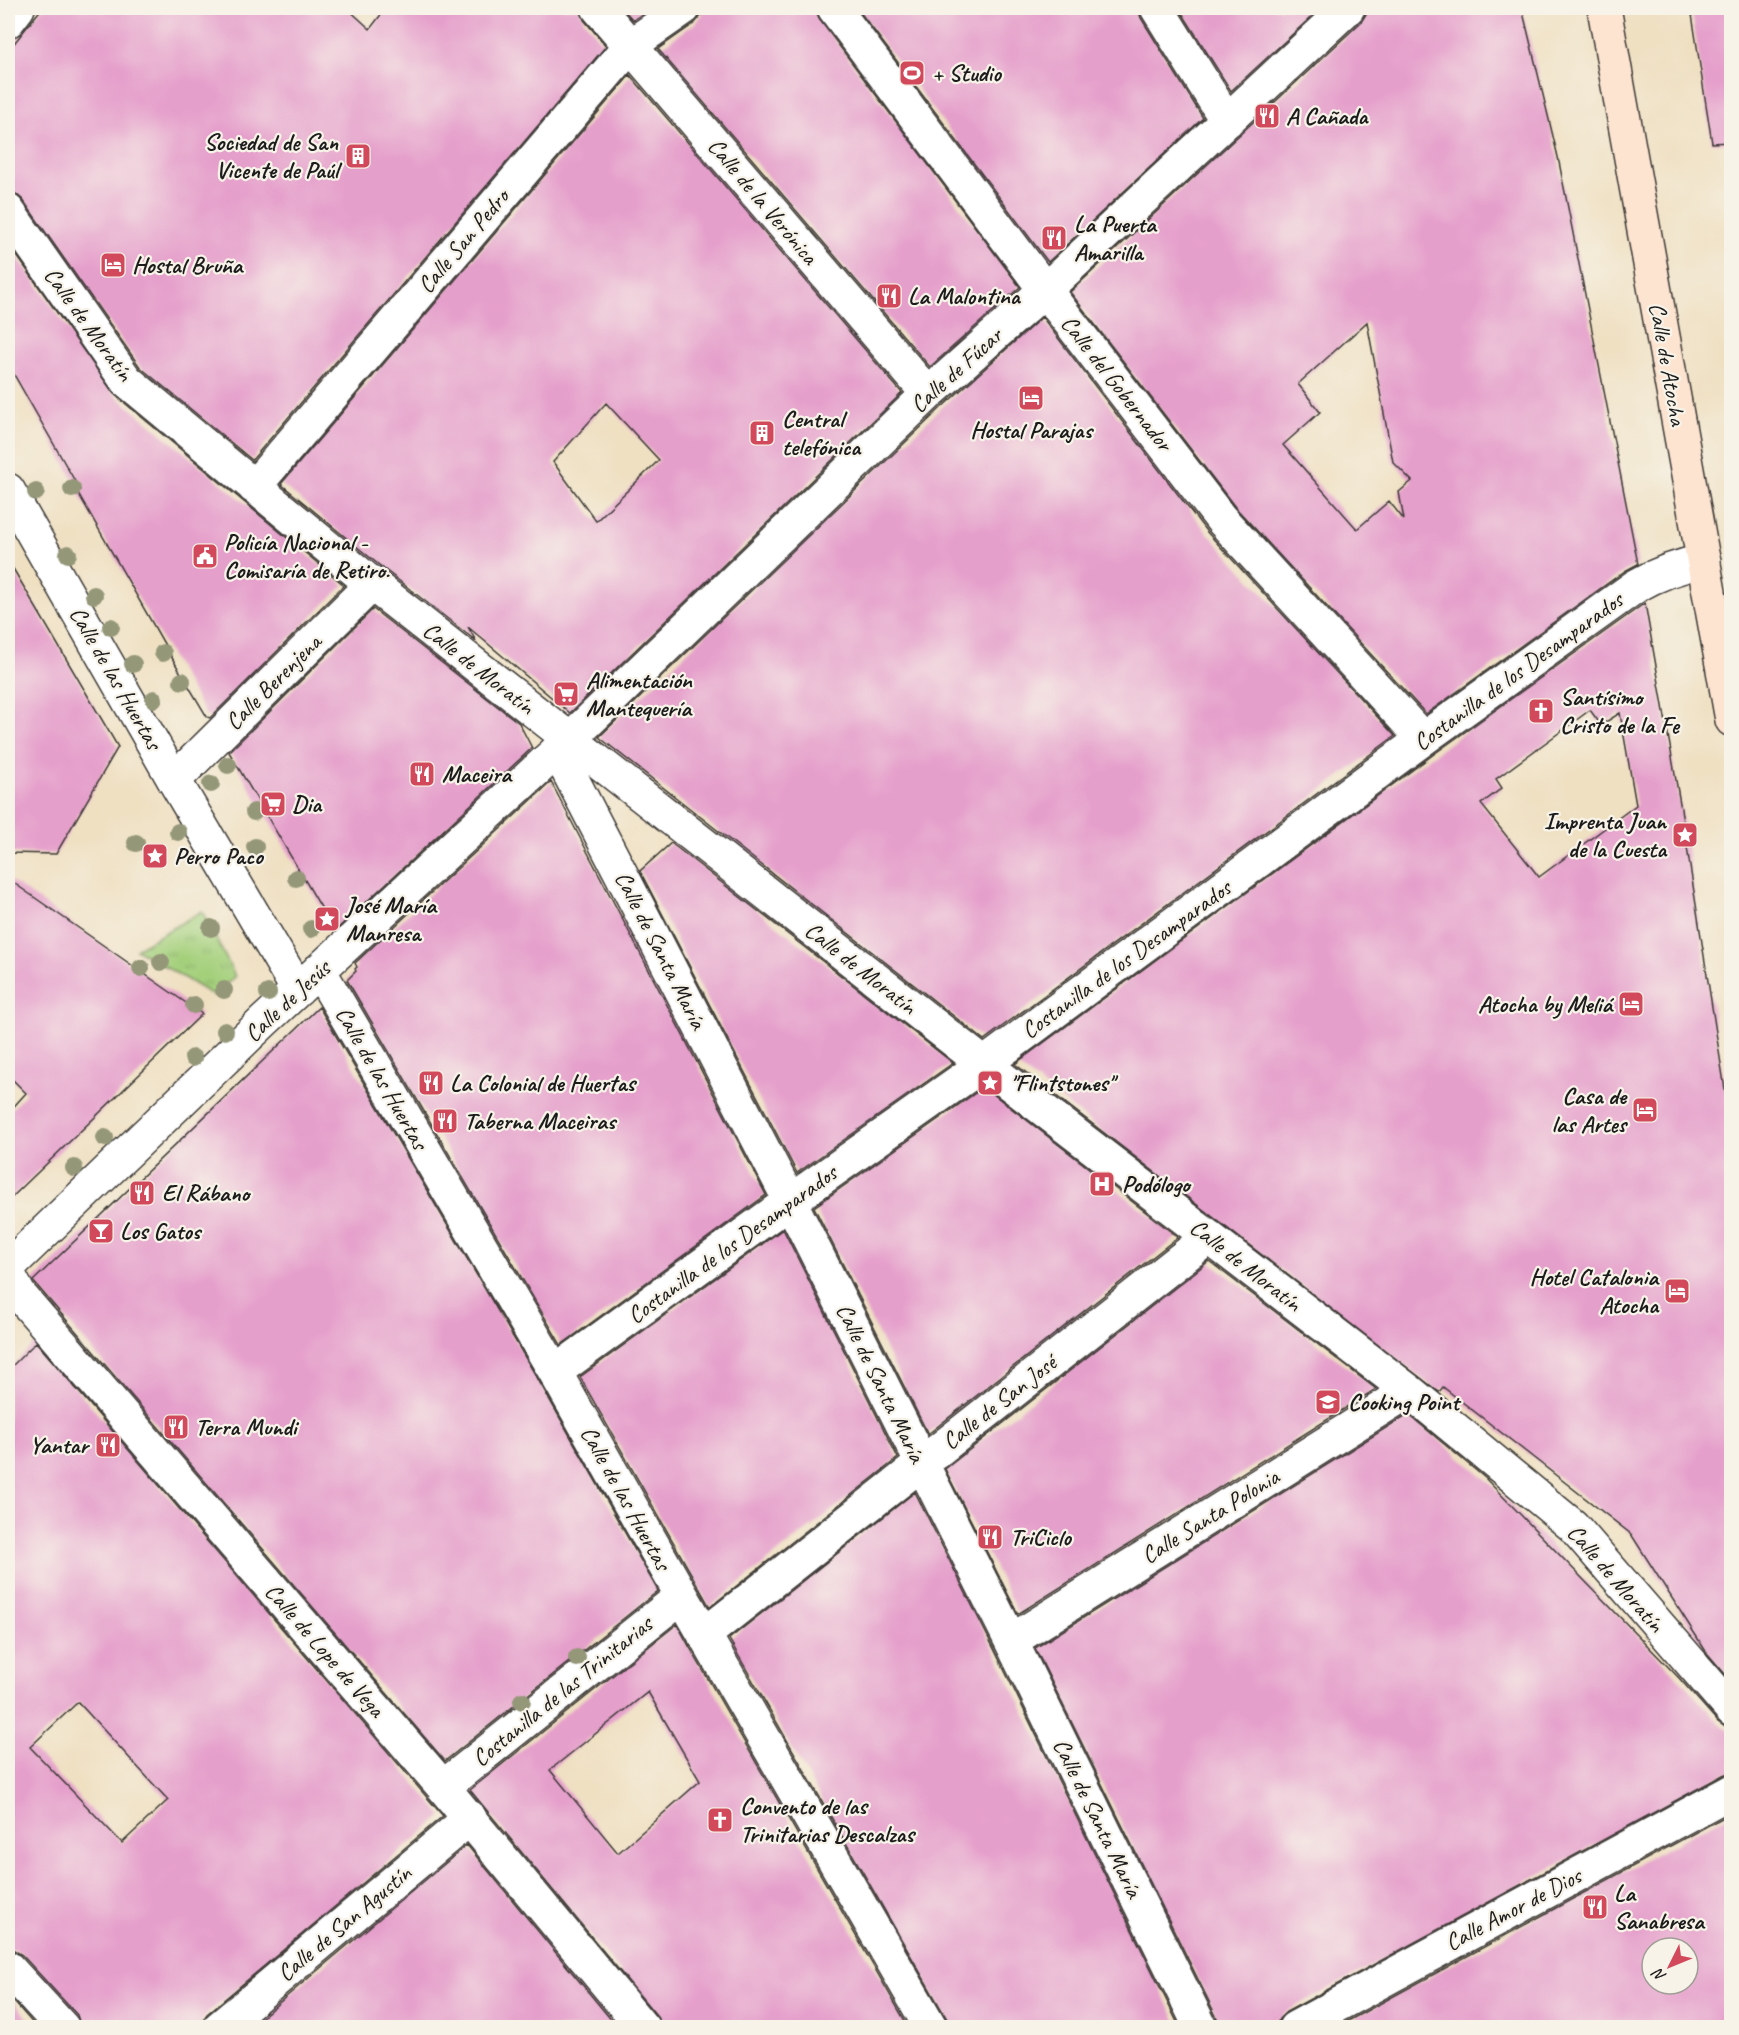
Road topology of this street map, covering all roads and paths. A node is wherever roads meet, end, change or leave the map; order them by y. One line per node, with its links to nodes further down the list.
1 (18, 8): 8 (street)
2 (598, 8): 9 (street, Calle de la Verónica)
3 (684, 8): 9 (street, Calle San Pedro)
4 (834, 8): 12 (street, Calle del Gobernador)
5 (1157, 8): 10 (street)
6 (1348, 8): 10 (street, Calle de Fúcar)
7 (1604, 8): 16 (street, Calle de Atocha)
8 (8, 21)
9 (631, 45): 13 (street, Calle de la Verónica); 14 (street, Calle San Pedro)
10 (1227, 121): 12 (street, Calle de Fúcar)
11 (8, 211): 14 (street, Calle de Moratín)
12 (1045, 290): 13 (street, Calle de Fúcar); 20 (street, Calle del Gobernador)
13 (928, 394): 19 (street, Calle de Fúcar)
14 (254, 487): 17 (street, Calle de Moratín)
15 (8, 490): 21 (street, Calle de las Huertas)
16 (1704, 561): 18 (street, Calle de Atocha); 20 (street, Costanilla de los Desamparados)
17 (372, 584): 19 (street, Calle de Moratín); 21 (street, Calle Berenjena)
18 (1731, 720)
19 (570, 739): 22 (street, Calle de Jesús); 23 (street, Calle de Moratín); 24 (street, Calle de Santa María)
20 (1423, 739): 23 (street, Costanilla de los Desamparados)
21 (174, 780): 22 (street, Calle de las Huertas)
22 (309, 980): 26 (street, Calle de Jesús); 27 (street, Calle de las Huertas)
23 (984, 1064): 24 (street, Costanilla de los Desamparados); 25 (street, Calle de Moratín)
24 (790, 1201): 27 (street, Costanilla de los Desamparados); 29 (street, Calle de Santa María)
25 (1209, 1237): 28 (street, Calle de Moratín); 29 (street, Calle de San José)
26 (10, 1285): 34 (street, Calle de Lope de Vega)
27 (555, 1372): 30 (street, Calle de las Huertas)
28 (1409, 1391): 32 (street, Calle Santa Polonia); 33 (street, Calle de Moratín)
29 (921, 1463): 31 (street, Calle de San José); 32 (street, Calle de Santa María)
30 (682, 1596): 31 (street, Calle de las Huertas); 34 (street, Costanilla de las Trinitarias)
31 (704, 1635): 41 (street, Calle de las Huertas)
32 (1011, 1641): 42 (street, Calle de Santa María)
33 (1731, 1710)
34 (443, 1787): 36 (street, Calle de Lope de Vega)
35 (1731, 1791): 43 (street, Calle Amor de Dios)
36 (470, 1818): 39 (street, Calle de San Agustín); 40 (street, Calle de Lope de Vega)
37 (8, 1968): 38 (street)
38 (63, 2028)
39 (219, 2028)
40 (643, 2028)
41 (931, 2028)
42 (1201, 2028)
43 (1295, 2028)

